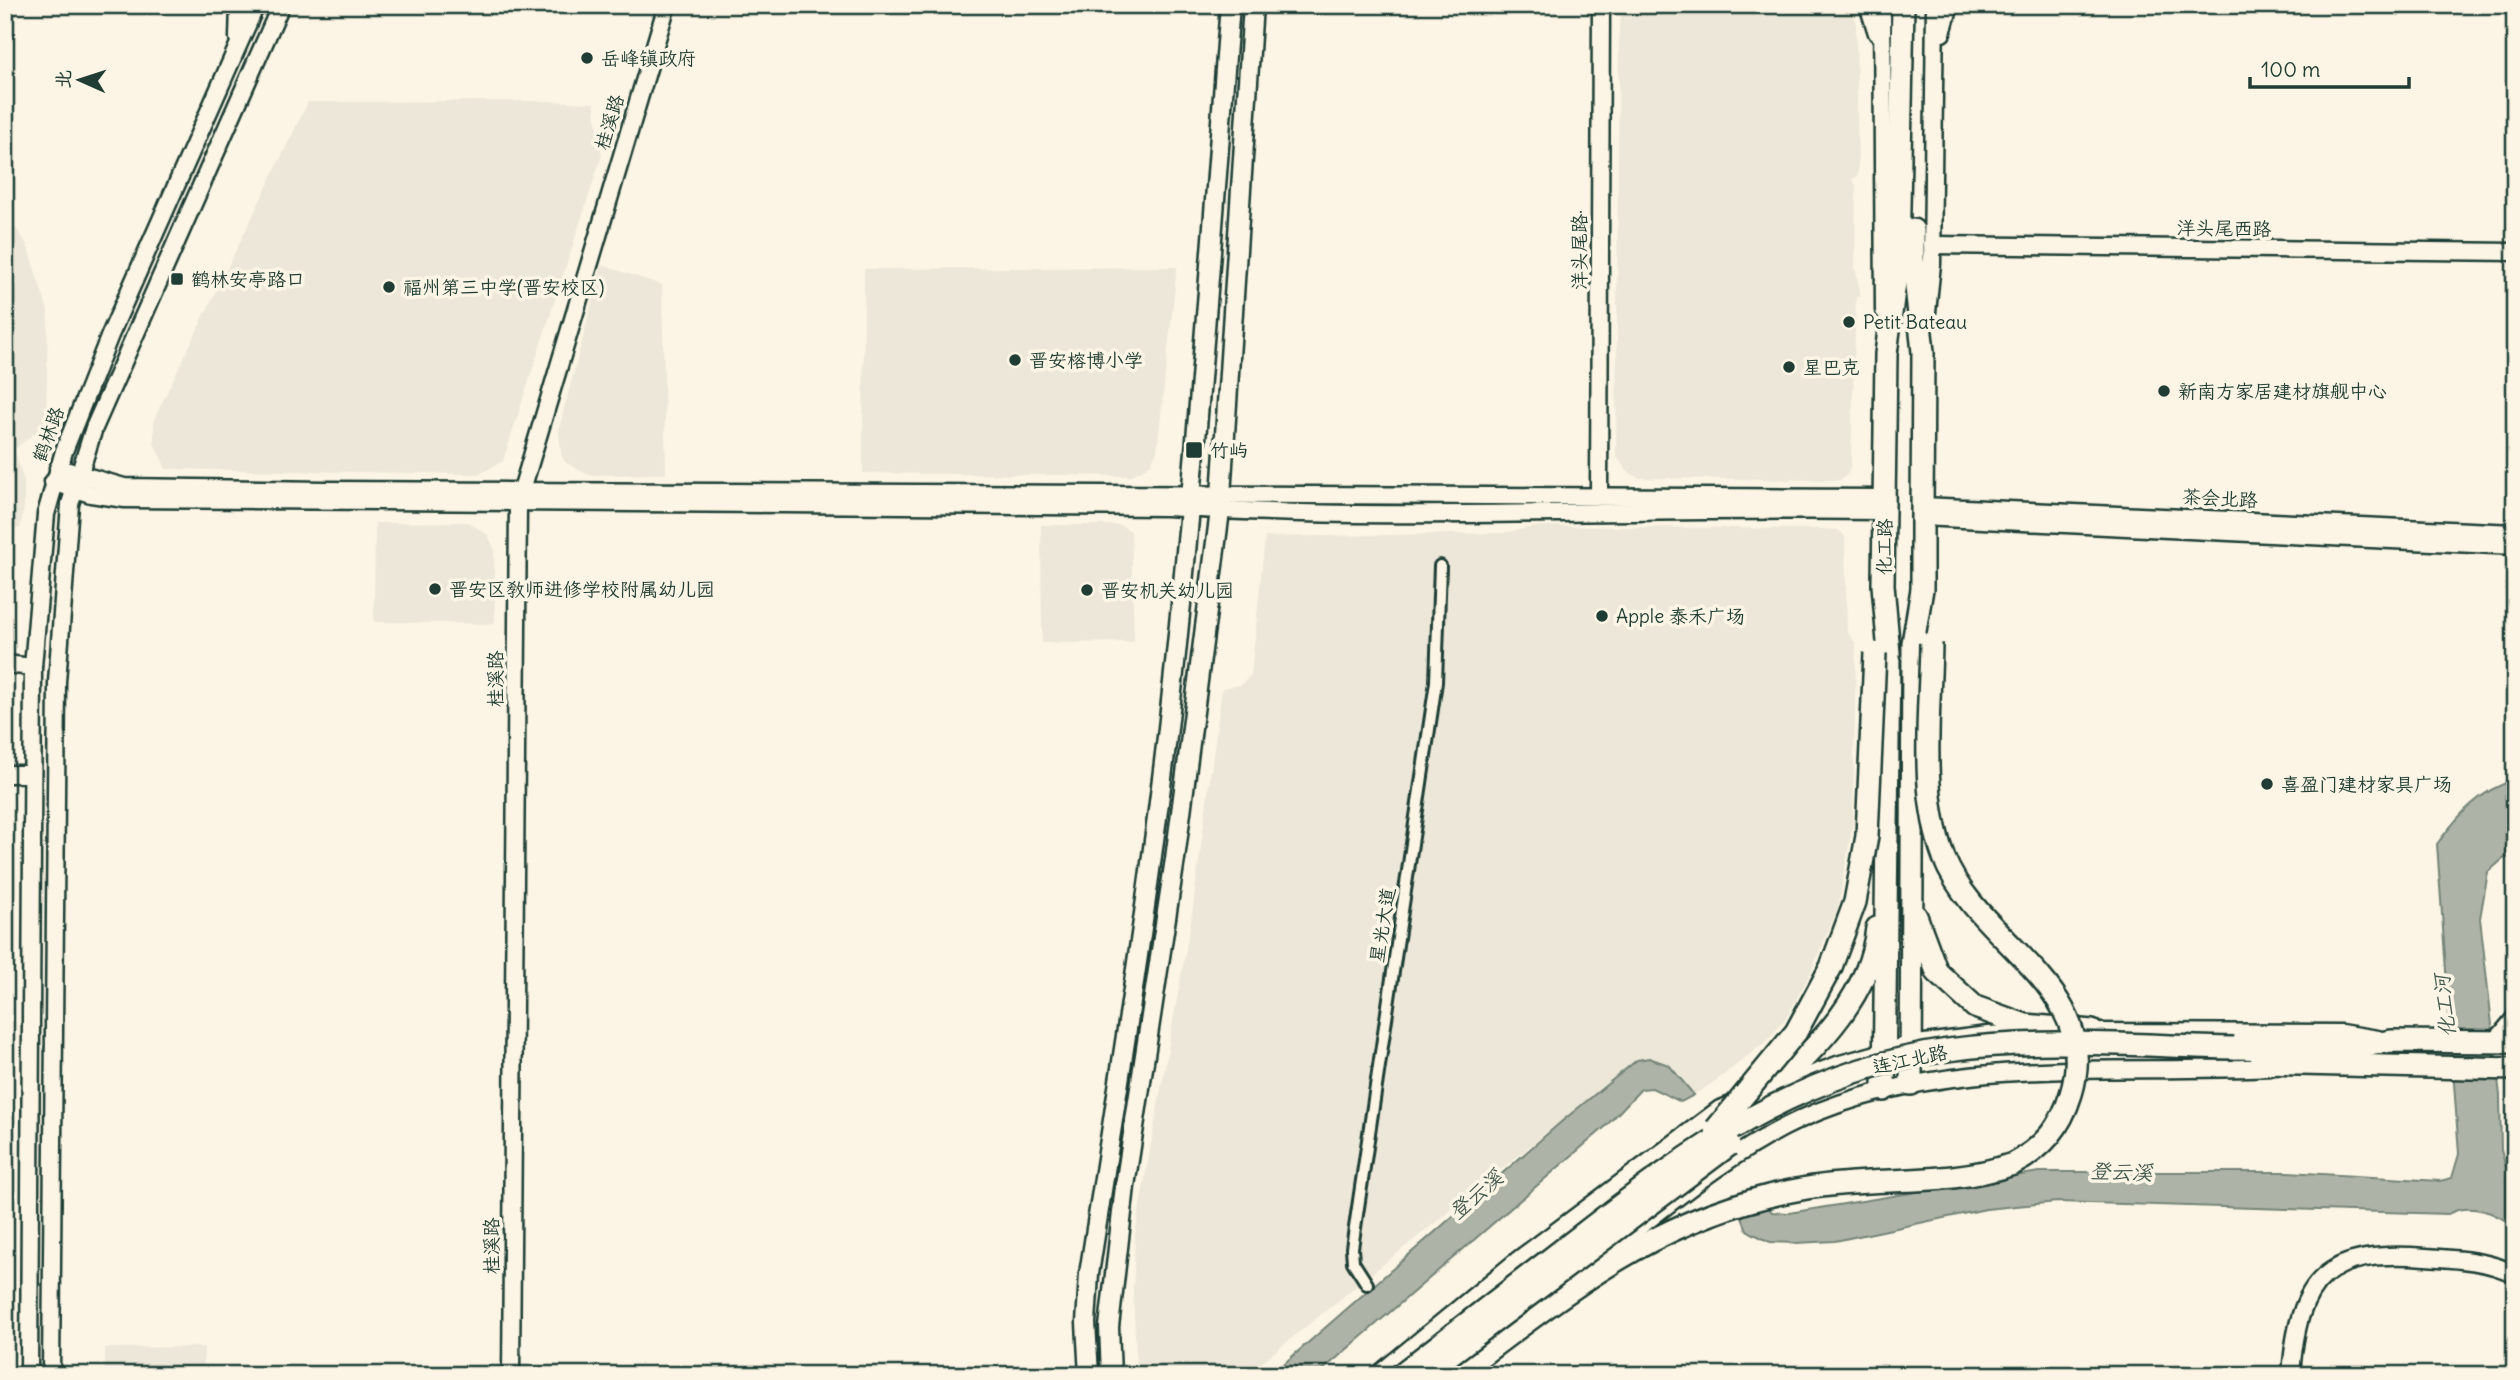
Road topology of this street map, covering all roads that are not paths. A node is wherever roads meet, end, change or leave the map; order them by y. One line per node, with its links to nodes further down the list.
1 (239, 5): 15 (main road)
2 (256, 5): 15 (main road, 鹤林路)
3 (281, 5): 22 (main road)
4 (667, 5): 24 (main road, 桂溪路)
5 (1230, 5): 25 (main road)
6 (1253, 5): 26 (main road)
7 (1601, 5): 23 (main road, 洋头尾路·)
8 (1868, 5): 14 (main road)
9 (1882, 5): 14 (main road)
10 (1903, 5): 20 (highway, 化工路)
11 (1916, 5): 19 (highway, 化工路)
12 (1935, 5): 16 (main road)
13 (1950, 5): 16 (main road)
14 (1882, 51): 20 (main road)
15 (235, 52): 21 (main road, 鹤林路)
16 (1934, 73): 17 (main road)
17 (1932, 245): 18 (main road, 洋头尾西路); 19 (main road)
18 (2515, 252)
19 (1923, 352): 28 (highway, 化工路)
20 (1886, 354): 27 (highway, 化工路)
21 (56, 475): 22 (main road); 35 (main road, 鹤林路)
22 (76, 482): 24 (main road); 56 (main road)
23 (1599, 495): 26 (main road); 27 (main road)
24 (519, 496): 25 (main road); 57 (main road, 桂溪路)
25 (1190, 502): 26 (main road); 58 (main road)
26 (1220, 504): 27 (main road); 59 (main road)
27 (1885, 504): 32 (highway, 化工路)
28 (1922, 511): 29 (main road, 茶会北路); 30 (main road, 茶会北路); 33 (highway, 化工路)
29 (2515, 533)
30 (2515, 546)
31 (1440, 566): 54 (street, 星光大道)
32 (1883, 585): 38 (highway, 化工路); 52 (highway, bridge)
33 (1922, 589): 39 (highway, 化工路); 63 (highway, bridge)
34 (5, 664): 35 (main road)
35 (33, 667): 37 (main road, 鹤林路)
36 (5, 774): 37 (main road)
37 (32, 774): 55 (main road, 鹤林路)
38 (1887, 825): 45 (highway, 化工路); 51 (highway)
39 (1910, 901): 41 (highway); 44 (highway, 化工路)
40 (2515, 1018): 43 (main road)
41 (2092, 1031): 42 (main road); 44 (main road)
42 (2391, 1041): 43 (highway, 连江北路); 46 (highway, 连江北路)
43 (2505, 1042)
44 (1909, 1045): 45 (main road); 49 (highway, 化工路)
45 (1884, 1052): 50 (highway, 化工路); 51 (main road)
46 (2234, 1055): 47 (highway, 连江北路); 52 (highway, 连江北路, bridge); 62 (highway, 连江北路, bridge)
47 (2324, 1064): 48 (highway, 连江北路); 49 (main road)
48 (2505, 1069)
49 (1910, 1084): 50 (main road)
50 (1884, 1090): 63 (main road)
51 (1770, 1091): 60 (main road)
52 (1701, 1145): 61 (highway, 连江北路, bridge)
53 (2515, 1274): 64 (main road)
54 (1367, 1284)
55 (29, 1375)
56 (51, 1375)
57 (511, 1375)
58 (1089, 1375)
59 (1111, 1375)
60 (1378, 1375)
61 (1400, 1375)
62 (1423, 1375)
63 (1452, 1375)
64 (2291, 1375)

